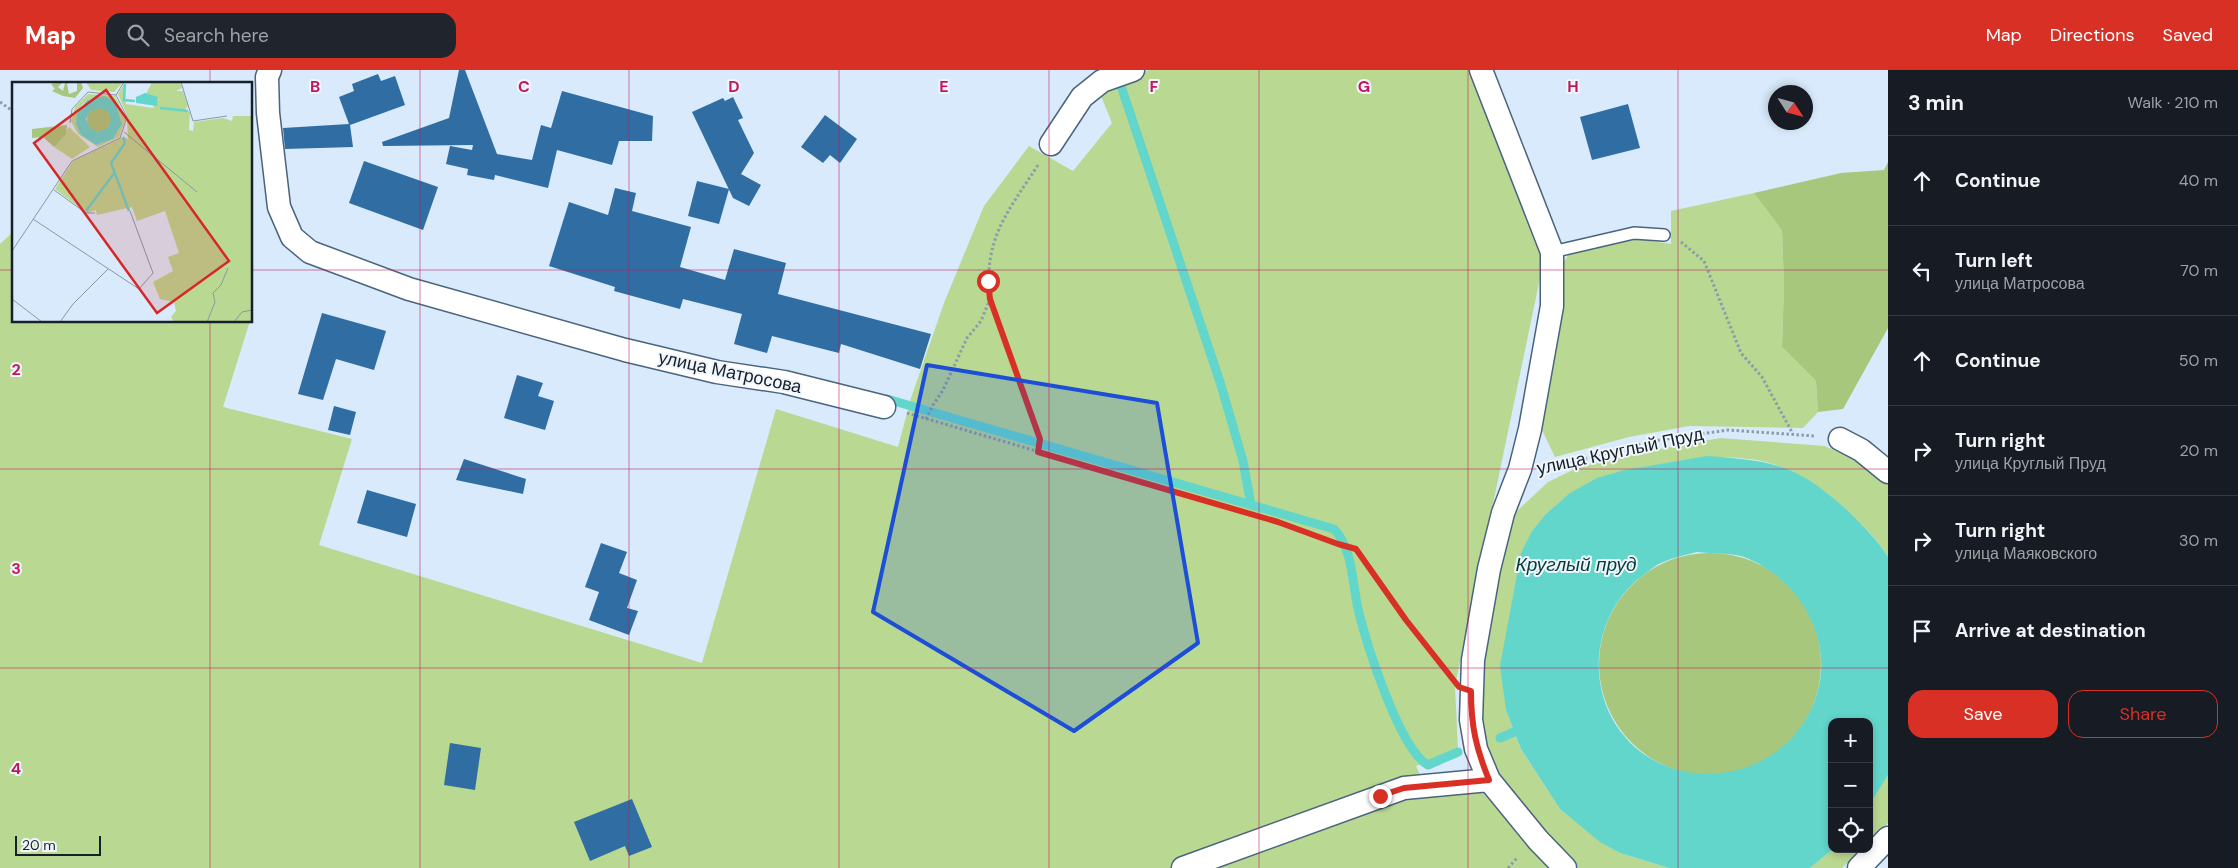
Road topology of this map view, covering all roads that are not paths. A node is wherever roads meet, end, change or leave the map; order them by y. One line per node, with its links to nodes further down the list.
1 (270, 70): 7 (street, улица Матросова)
2 (1133, 70): 4 (street)
3 (1482, 70): 6 (street)
4 (1051, 144)
5 (1664, 235): 6 (lane)
6 (1552, 252): 10 (street, улица Круглый Пруд)
7 (884, 407)
8 (1840, 438): 9 (street)
9 (1888, 472)
10 (1489, 780): 12 (street); 13 (street, улица Круглый Пруд)
11 (1888, 838): 14 (street)
12 (1183, 868)
13 (1565, 868)
14 (1860, 868)

